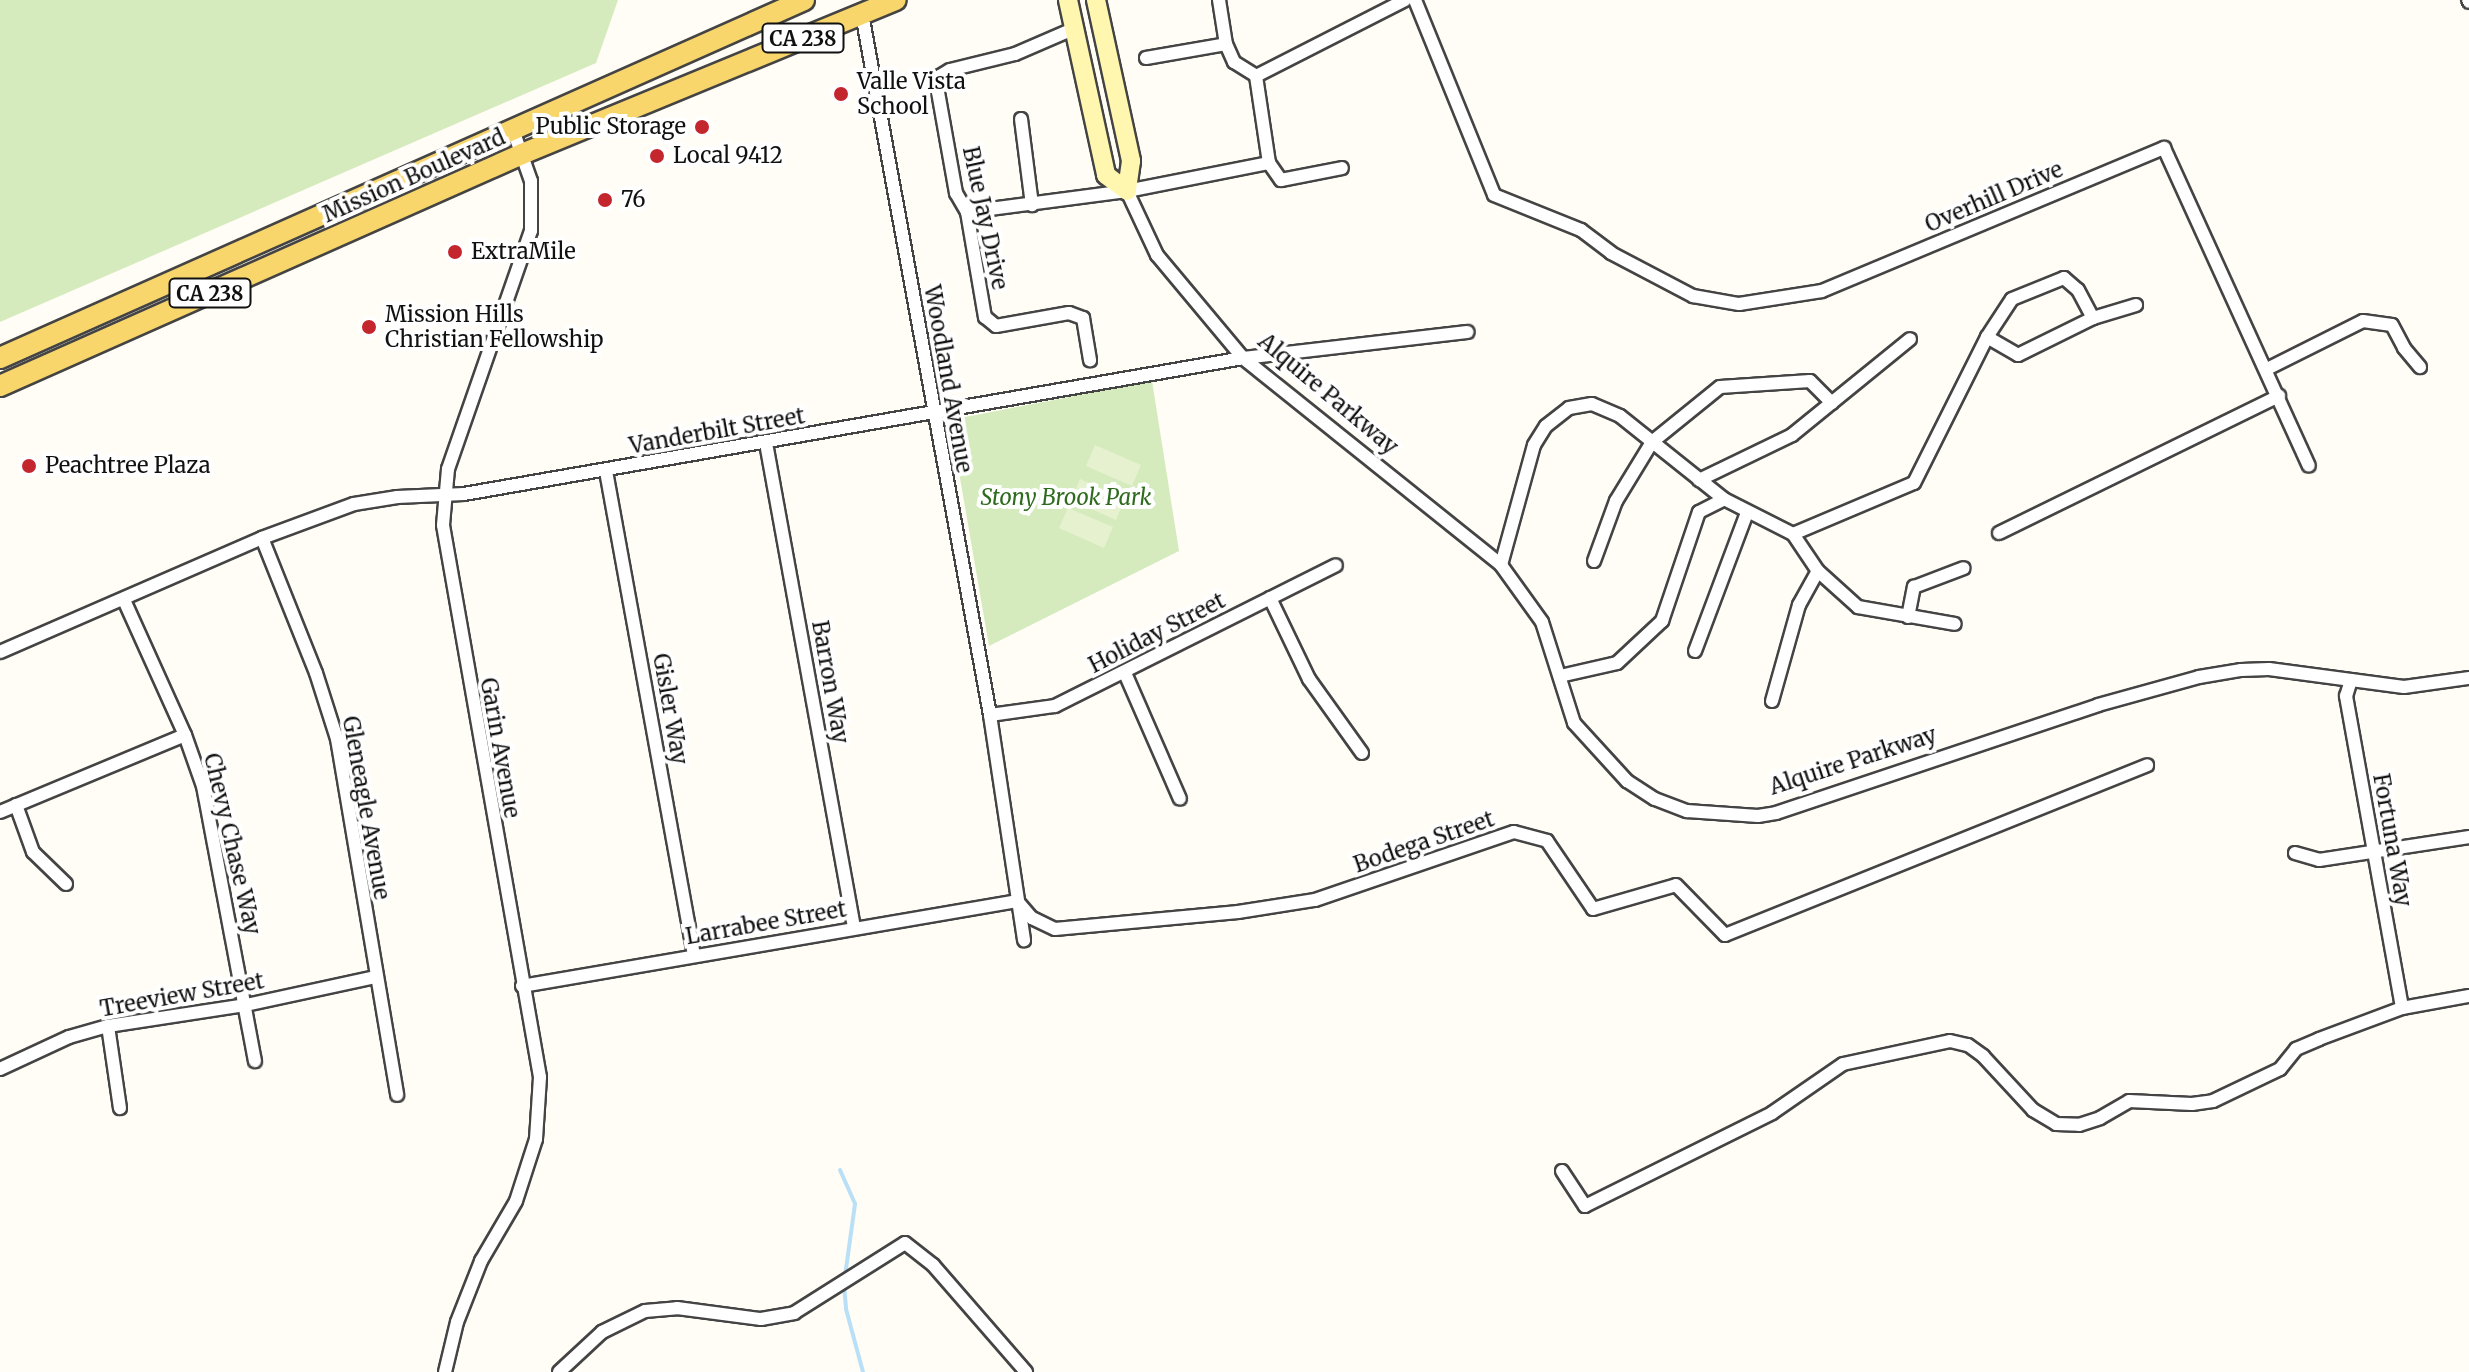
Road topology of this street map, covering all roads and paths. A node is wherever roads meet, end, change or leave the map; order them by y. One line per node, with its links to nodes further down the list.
1 (895, 0): 8 (main road, Mission Boulevard / CA 238)
2 (1068, 0): 9 (main road, Alquire Parkway)
3 (1096, 0): 18 (main road, Alquire Parkway)
4 (1219, 0): 10 (street)
5 (1405, 0): 12 (street)
6 (1415, 0): 30 (street, Overhill Drive)
7 (800, 1): 14 (main road, Mission Boulevard / CA 238)
8 (862, 14): 15 (main road, Mission Boulevard / CA 238); 34 (street, Woodland Avenue)
9 (1073, 29): 18 (main road, Alquire Parkway); 20 (street, Blue Jay Drive)
10 (1226, 44): 11 (street); 12 (street)
11 (1146, 58)
12 (1256, 76): 16 (street)
13 (1021, 119): 19 (street)
14 (512, 127): 15 (street, Garin Avenue); 26 (main road, Mission Boulevard / CA 238)
15 (522, 154): 31 (main road, Mission Boulevard / CA 238); 40 (street, Garin Avenue)
16 (1269, 163): 17 (street); 18 (street)
17 (1342, 168)
18 (1127, 191): 19 (street); 27 (street, Alquire Parkway)
19 (1032, 205): 20 (street)
20 (967, 212): 28 (street, Blue Jay Drive)
21 (2136, 305): 22 (street)
22 (2093, 318): 24 (street); 24 (street)
23 (1467, 332): 27 (street, Vanderbilt Street)
24 (1987, 337): 44 (street)
25 (1910, 339): 33 (street)
26 (0, 358)
27 (1243, 358): 34 (street, Vanderbilt Street); 48 (street, Alquire Parkway)
28 (1090, 360)
29 (2420, 367): 30 (street)
30 (2267, 369): 32 (street, Overhill Drive)
31 (0, 386)
32 (2279, 396): 37 (street, Overhill Drive); 43 (street)
33 (1832, 403): 35 (street); 39 (street)
34 (933, 412): 36 (street, Vanderbilt Street); 62 (street, Woodland Avenue)
35 (1652, 442): 39 (street); 46 (street); 48 (street)
36 (766, 443): 38 (street, Vanderbilt Street); 74 (street, Barron Way)
37 (2309, 466)
38 (606, 471): 40 (street, Vanderbilt Street); 76 (street, Gisler Way)
39 (1699, 480): 41 (street)
40 (446, 495): 45 (street, Vanderbilt Street); 78 (street, Garin Avenue)
41 (1724, 499): 42 (street); 58 (street)
42 (1747, 513): 44 (street); 55 (street)
43 (1999, 533)
44 (1793, 534): 50 (street)
45 (262, 538): 52 (street, Vanderbilt Street); 77 (street, Gleneagle Avenue)
46 (1594, 561)
47 (1336, 565): 51 (street, Holiday Street)
48 (1501, 565): 58 (street, Alquire Parkway)
49 (1964, 568): 53 (street)
50 (1818, 571): 53 (street); 61 (street)
51 (1270, 598): 57 (street, Holiday Street); 64 (street)
52 (124, 600): 56 (street, Vanderbilt Street); 63 (street, Chevy Chase Way)
53 (1908, 617): 54 (street)
54 (1955, 624)
55 (1695, 651)
56 (0, 652)
57 (1125, 673): 62 (street, Holiday Street); 66 (street)
58 (1560, 676): 60 (street, Alquire Parkway)
59 (2469, 678): 60 (street, Alquire Parkway)
60 (2351, 680): 71 (street, Fortuna Way)
61 (1772, 701)
62 (990, 715): 73 (street, Woodland Avenue)
63 (185, 735): 67 (street); 80 (street, Chevy Chase Way)
64 (1362, 753)
65 (2147, 765): 73 (street, Bodega Street)
66 (1180, 799)
67 (16, 805): 68 (street); 72 (street)
68 (0, 812)
69 (2469, 837): 71 (street)
70 (2295, 853): 71 (street)
71 (2374, 853): 81 (street, Fortuna Way)
72 (66, 884)
73 (1017, 901): 74 (street, Larrabee Street); 75 (street, Woodland Avenue)
74 (854, 928): 76 (street, Larrabee Street)
75 (1024, 940)
76 (694, 955): 78 (street, Larrabee Street)
77 (376, 977): 80 (street, Treeview Street); 85 (street, Gleneagle Avenue)
78 (522, 986): 88 (street, Garin Avenue)
79 (2469, 996): 81 (street)
80 (246, 1005): 82 (street, Treeview Street); 83 (street, Chevy Chase Way)
81 (2402, 1008): 87 (street)
82 (108, 1026): 84 (street, Treeview Street); 86 (street)
83 (255, 1061)
84 (0, 1069)
85 (397, 1095)
86 (120, 1108)
87 (1562, 1171)
88 (445, 1372)
89 (559, 1372): 90 (street)
90 (1026, 1372)

